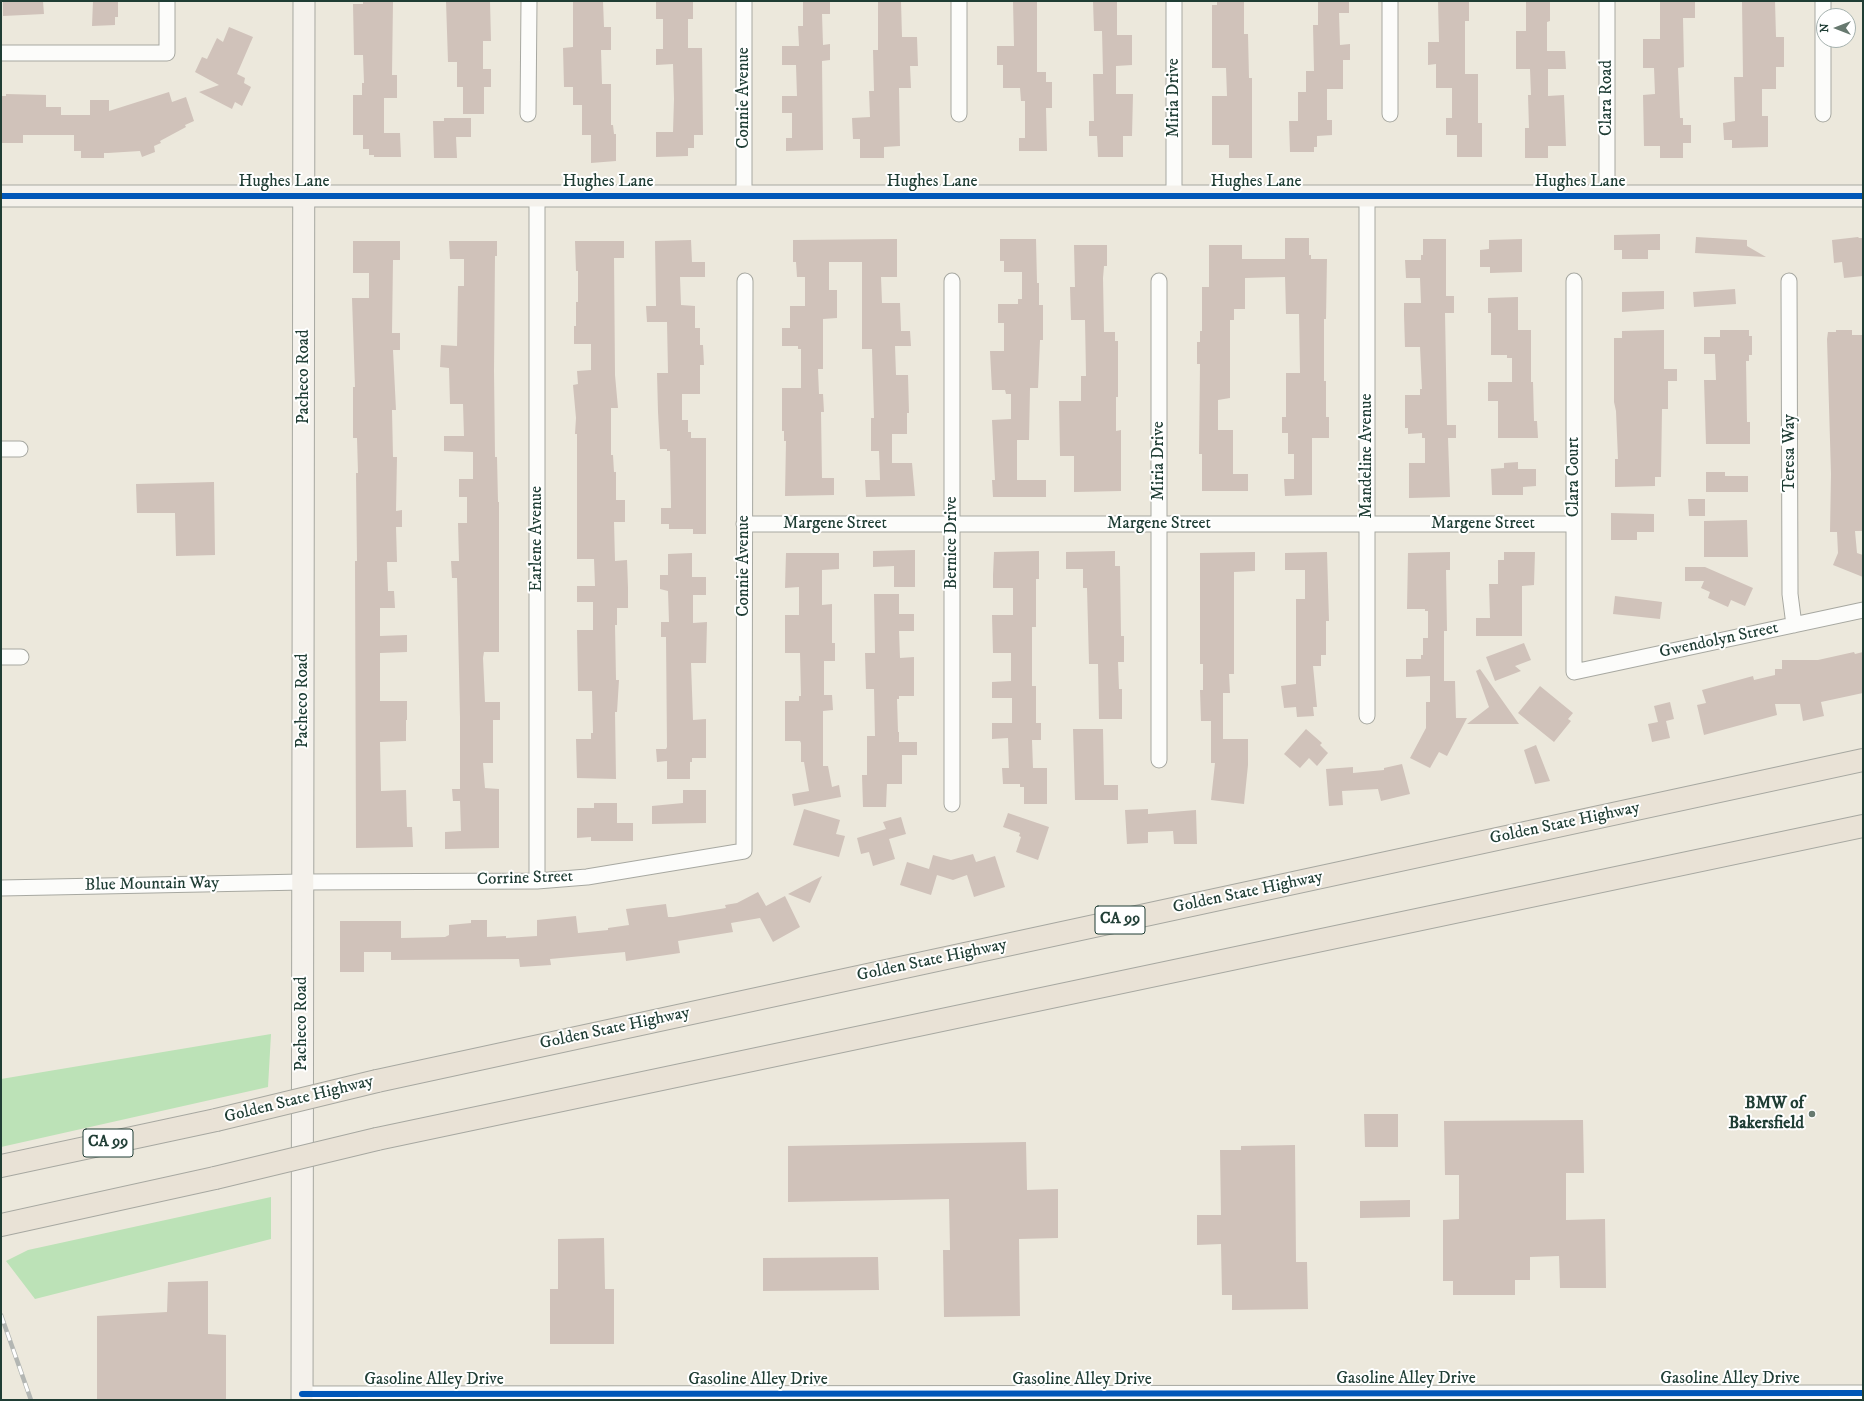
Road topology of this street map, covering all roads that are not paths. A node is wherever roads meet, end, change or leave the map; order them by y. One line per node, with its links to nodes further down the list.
1 (167, 1): 10 (street)
2 (304, 1): 16 (street, Pacheco Road)
3 (528, 1): 11 (street)
4 (744, 1): 18 (street, Connie Avenue)
5 (959, 1): 12 (street)
6 (1174, 1): 19 (street, Miria Drive)
7 (1390, 1): 13 (street)
8 (1607, 1): 21 (street, Clara Road)
9 (1823, 1): 14 (street)
10 (1, 53)
11 (528, 114)
12 (959, 114)
13 (1390, 114)
14 (1823, 114)
15 (1, 196): 16 (street, Hughes Lane)
16 (304, 196): 17 (street, Hughes Lane); 47 (street, Pacheco Road)
17 (537, 196): 18 (street, Hughes Lane); 46 (street, Earlene Avenue)
18 (744, 196): 19 (street, Hughes Lane)
19 (1174, 196): 20 (street, Hughes Lane)
20 (1367, 196): 21 (street, Hughes Lane); 33 (street, Mandeline Avenue)
21 (1607, 196): 22 (street, Hughes Lane)
22 (1863, 196)
23 (745, 281): 30 (street, Connie Avenue)
24 (952, 281): 31 (street, Bernice Drive)
25 (1159, 281): 32 (street, Miria Drive)
26 (1574, 281): 34 (street, Clara Court)
27 (1789, 281): 36 (street, Teresa Way)
28 (1, 449): 29 (street)
29 (20, 449)
30 (744, 524): 31 (street, Margene Street); 45 (street, Connie Avenue)
31 (952, 524): 32 (street, Margene Street); 43 (street, Bernice Drive)
32 (1159, 524): 33 (street, Margene Street); 41 (street, Miria Drive)
33 (1367, 524): 34 (street, Margene Street); 40 (street, Mandeline Avenue)
34 (1574, 524): 39 (street, Clara Court)
35 (1863, 610): 36 (street, Gwendolyn Street)
36 (1794, 625): 39 (street, Gwendolyn Street)
37 (1, 657): 38 (street)
38 (21, 657)
39 (1574, 672)
40 (1367, 716)
41 (1159, 760)
42 (1863, 760): 49 (highway, Golden State Highway / CA 99, bridge)
43 (952, 804)
44 (1863, 826): 50 (highway, bridge)
45 (744, 851): 46 (street, Corrine Street)
46 (537, 881): 47 (street, Corrine Street)
47 (303, 882): 48 (street, Blue Mountain Way); 52 (street, Pacheco Road)
48 (1, 888)
49 (1, 1166)
50 (11, 1223)
51 (1863, 1393): 53 (street, Gasoline Alley Drive)
52 (302, 1397): 53 (street, Gasoline Alley Drive)
53 (1163, 1397)

